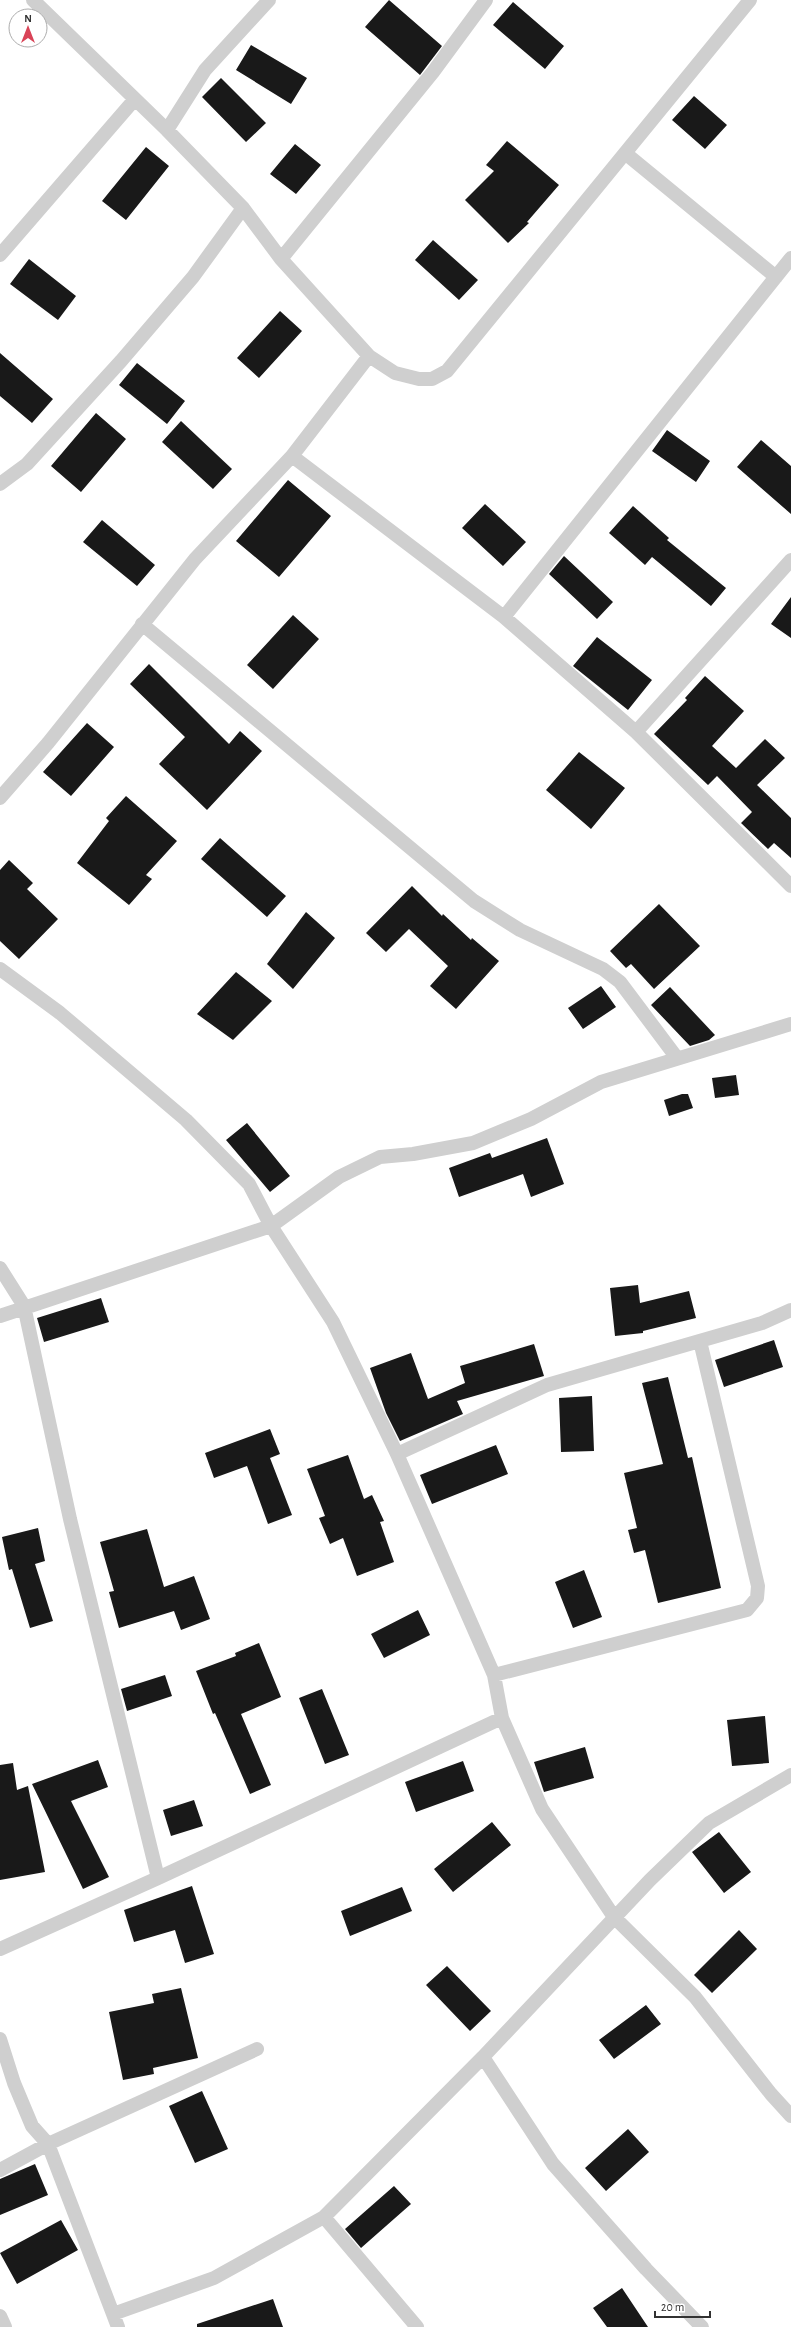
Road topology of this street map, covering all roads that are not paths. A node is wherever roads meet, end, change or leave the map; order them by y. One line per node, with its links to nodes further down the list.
1 (33, 0): 5 (street)
2 (269, 0): 6 (street)
3 (486, 0): 11 (street)
4 (750, 0): 7 (street)
5 (135, 100): 6 (street); 9 (street)
6 (167, 130): 8 (street)
7 (625, 153): 12 (street); 13 (street)
8 (243, 208): 11 (street); 15 (street)
9 (0, 255)
10 (791, 258): 12 (street)
11 (281, 259): 13 (street)
12 (776, 277): 17 (street)
13 (369, 356): 14 (street)
14 (292, 456): 17 (street); 18 (street)
15 (0, 484)
16 (791, 560): 19 (street)
17 (504, 617): 19 (street)
18 (142, 624): 20 (street); 24 (street)
19 (636, 732): 21 (street)
20 (0, 798)
21 (791, 886)
22 (0, 969): 25 (street)
23 (789, 1023): 24 (street)
24 (677, 1058): 25 (street)
25 (271, 1226): 27 (street); 31 (street)
26 (0, 1268): 27 (street)
27 (24, 1306): 29 (street); 35 (street)
28 (791, 1310): 30 (street)
29 (0, 1316)
30 (700, 1341): 31 (street); 32 (street)
31 (396, 1454): 32 (street)
32 (494, 1675): 33 (street)
33 (502, 1718): 35 (street); 36 (street)
34 (791, 1775): 36 (street)
35 (158, 1878): 37 (street)
36 (614, 1917): 40 (street); 41 (street)
37 (0, 1949)
38 (0, 2039): 42 (street)
39 (257, 2049): 42 (street)
40 (483, 2057): 44 (street); 49 (street)
41 (791, 2116)
42 (48, 2144): 43 (street); 46 (street)
43 (0, 2170)
44 (324, 2217): 46 (street); 48 (street)
45 (0, 2316): 47 (street)
46 (116, 2321)
47 (5, 2327)
48 (417, 2327)
49 (702, 2327)

